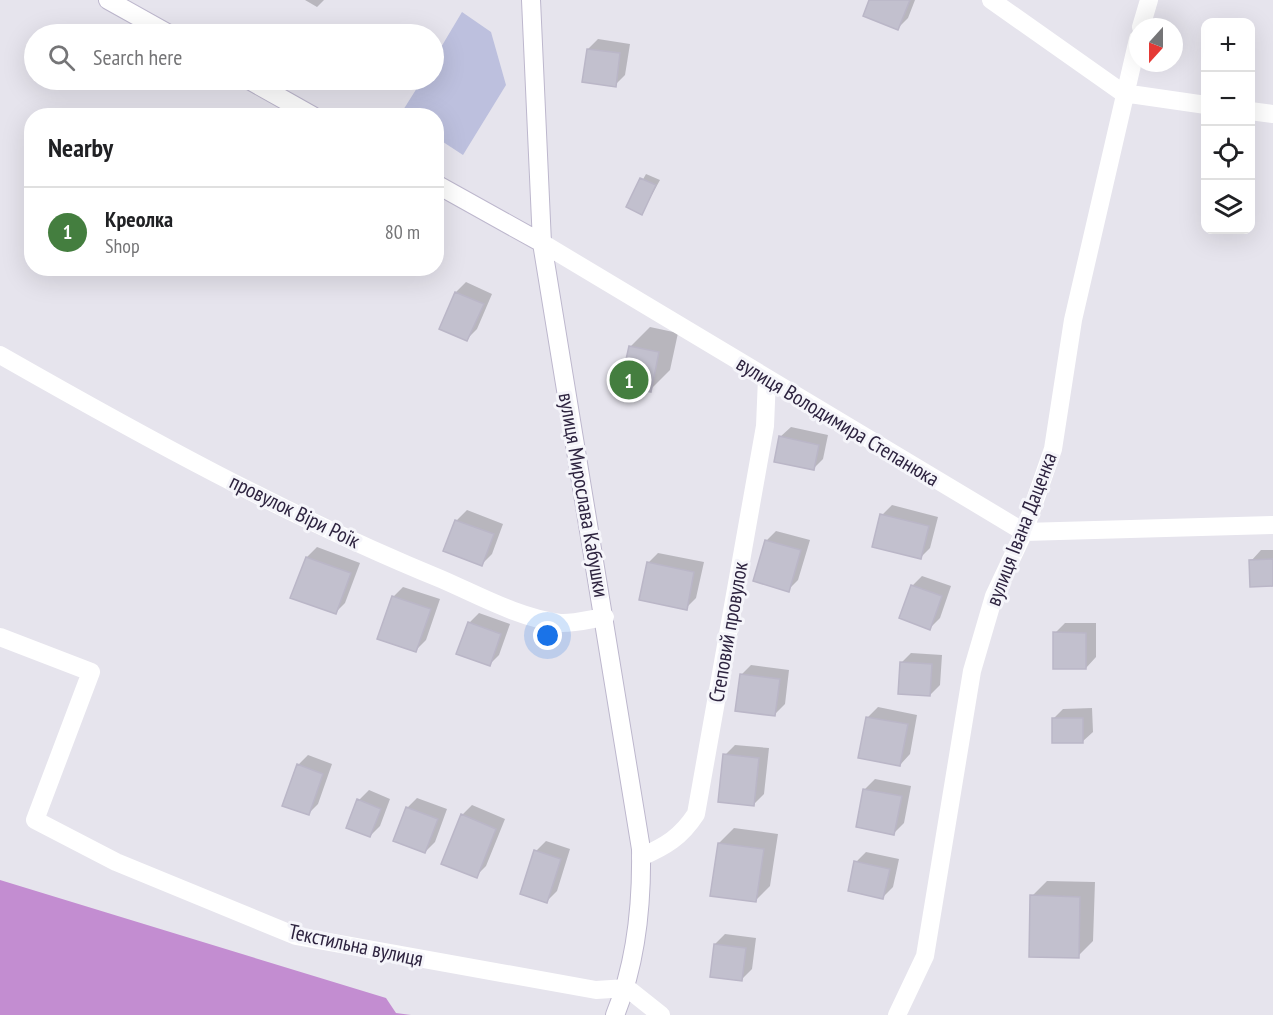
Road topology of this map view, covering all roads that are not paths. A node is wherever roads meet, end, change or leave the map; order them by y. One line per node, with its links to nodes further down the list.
1 (108, 0): 6 (street)
2 (531, 0): 15 (street, вулиця Мирослава Кабушки)
3 (991, 0): 9 (street)
4 (1149, 0): 5 (street)
5 (1144, 18)
6 (151, 24)
7 (1129, 71): 9 (street, вулиця Івана Даценка)
8 (267, 90): 11 (street)
9 (1123, 93): 10 (street); 19 (street, вулиця Івана Даценка)
10 (1201, 104)
11 (299, 108)
12 (1255, 112): 13 (street)
13 (1273, 114)
14 (444, 188): 15 (street, вулиця Володимира Степанюка)
15 (542, 243): 17 (street, вулиця Володимира Степанюка); 20 (street, вулиця Мирослава Кабушки)
16 (0, 355): 20 (street, провулок Віри Роїк)
17 (767, 378): 19 (street, вулиця Володимира Степанюка); 22 (street, Степовий провулок)
18 (1273, 525): 19 (street)
19 (1024, 532): 26 (street, вулиця Івана Даценка)
20 (605, 617): 22 (street, вулиця Мирослава Кабушки)
21 (0, 638): 23 (street, Текстильна вулиця)
22 (641, 857): 23 (street, вулиця Мирослава Кабушки)
23 (627, 988): 24 (street, вулиця Мирослава Кабушки); 25 (street)
24 (615, 1015)
25 (661, 1015)
26 (897, 1015)

